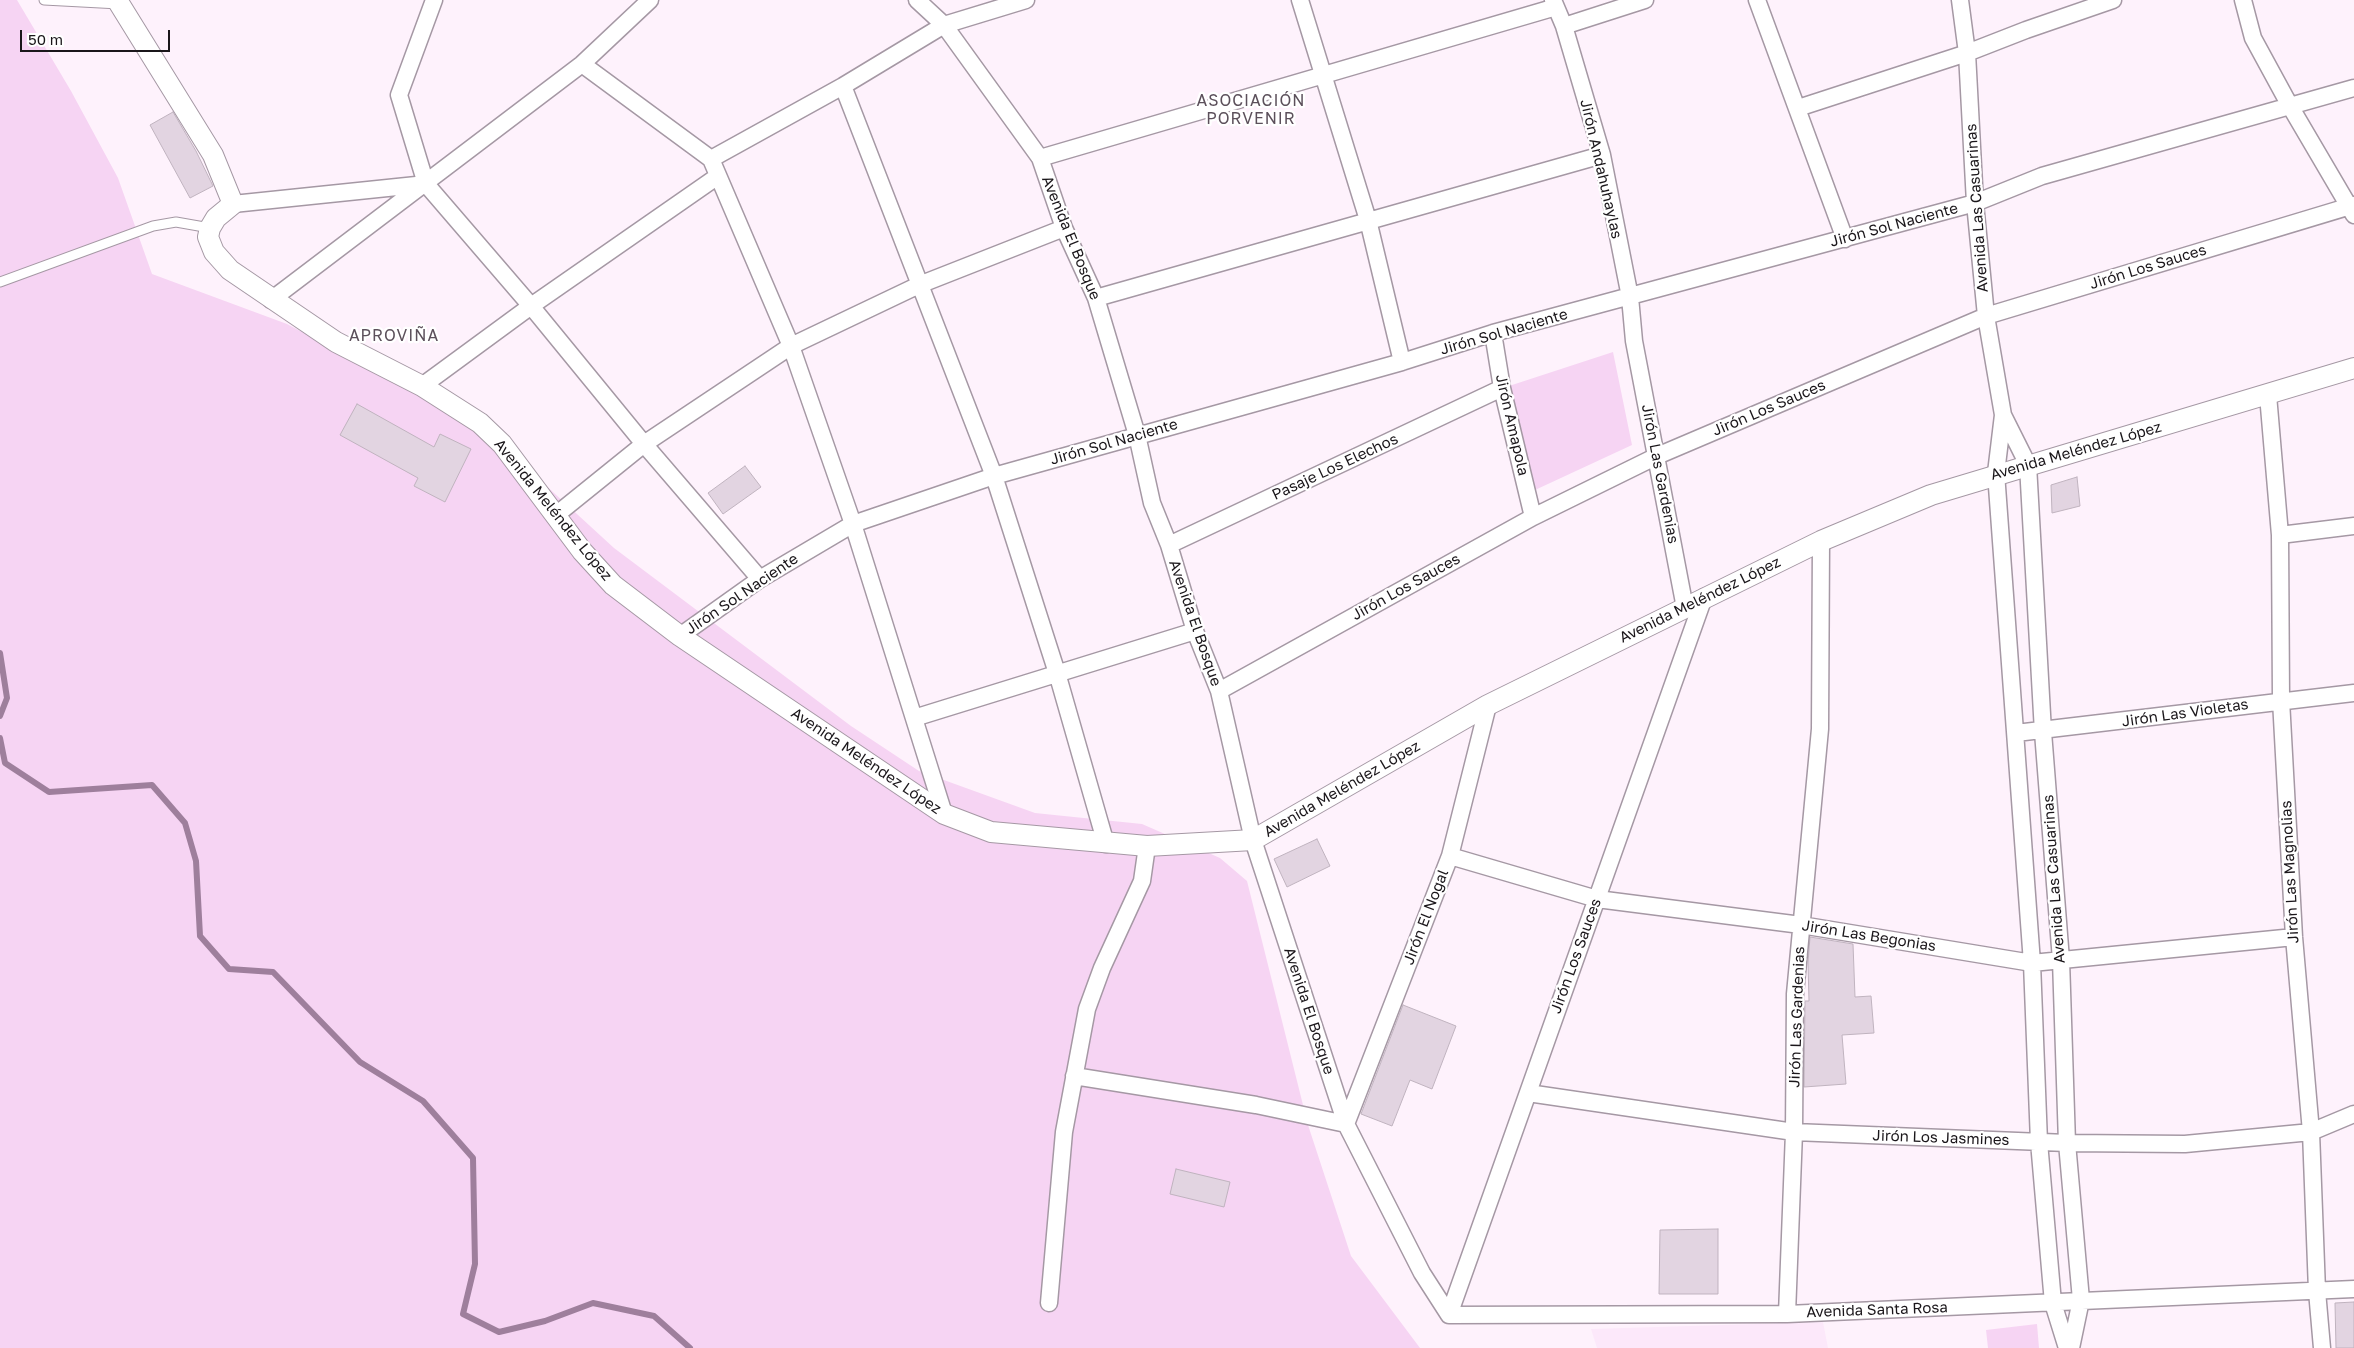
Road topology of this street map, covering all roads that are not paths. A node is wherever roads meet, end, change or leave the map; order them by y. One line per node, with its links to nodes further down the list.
1 (44, 0): 12 (lane)
2 (434, 0): 27 (street)
3 (650, 0): 17 (street)
4 (917, 0): 14 (street, Avenida El Bosque)
5 (1026, 0): 14 (street)
6 (1300, 0): 18 (street)
7 (1646, 0): 15 (street)
8 (1757, 0): 22 (street)
9 (1960, 0): 16 (street, Avenida Las Casuarinas)
10 (2113, 0): 16 (street)
11 (2242, 0): 21 (street)
12 (118, 2): 29 (street)
13 (1555, 4): 15 (street, Jirón Andahuhaylas); 18 (street)
14 (944, 25): 19 (street); 24 (street, Avenida El Bosque)
15 (1564, 26): 23 (street, Jirón Andahuhaylas)
16 (1967, 53): 22 (street); 28 (street, Avenida Las Casuarinas)
17 (582, 64): 25 (street); 27 (street)
18 (1324, 75): 24 (street); 31 (street)
19 (843, 86): 25 (street); 36 (street)
20 (2354, 88): 21 (street, Jirón Sol Naciente)
21 (2290, 106): 28 (street, Jirón Sol Naciente); 30 (street)
22 (1798, 108): 34 (street)
23 (1602, 155): 31 (street); 37 (street, Jirón Andahuhaylas)
24 (1040, 158): 33 (street, Avenida El Bosque)
25 (711, 159): 26 (street)
26 (718, 176): 40 (street); 44 (street)
27 (426, 184): 29 (street); 39 (street); 40 (street)
28 (1976, 203): 34 (street, Jirón Sol Naciente); 41 (street, Avenida Las Casuarinas)
29 (233, 204): 32 (street)
30 (2352, 209): 41 (street, Jirón Los Sauces)
31 (1368, 220): 38 (street); 45 (street)
32 (210, 228): 35 (lane); 39 (street, Avenida Meléndez López)
33 (1064, 228): 36 (street); 38 (street, Avenida El Bosque)
34 (1845, 239): 37 (street, Jirón Sol Naciente)
35 (0, 282)
36 (919, 286): 44 (street); 56 (street)
37 (1630, 297): 42 (street, Jirón Sol Naciente); 43 (street, Jirón Andahuhaylas)
38 (1096, 298): 51 (street, Avenida El Bosque)
39 (271, 300): 47 (street, Avenida Meléndez López)
40 (531, 306): 47 (street); 52 (street)
41 (1986, 316): 50 (street, Avenida Las Casuarinas); 53 (street, Jirón Los Sauces)
42 (1493, 333): 45 (street, Jirón Sol Naciente); 48 (street, Jirón Amapola)
43 (1634, 341): 53 (street, Jirón Las Gardenias)
44 (791, 346): 52 (street); 59 (street)
45 (1402, 362): 51 (street, Jirón Sol Naciente)
46 (2354, 368): 49 (street, Avenida Meléndez López)
47 (422, 386): 57 (street, Avenida Meléndez López)
48 (1502, 388): 58 (street, Jirón Amapola); 63 (street, Pasaje Los Elechos)
49 (2268, 395): 54 (street, Avenida Meléndez López); 61 (street, Jirón Las Magnolias)
50 (2003, 415): 54 (street, Avenida Las Casuarinas); 55 (street, Avenida Las Casuarinas)
51 (1137, 435): 56 (street, Jirón Sol Naciente); 63 (street, Avenida El Bosque)
52 (644, 444): 57 (street); 64 (street)
53 (1657, 456): 58 (street, Jirón Los Sauces); 66 (street, Jirón Las Gardenias)
54 (2028, 465): 55 (street, Avenida Meléndez López); 75 (street, Avenida Las Casuarinas)
55 (1996, 474): 62 (street, Avenida Meléndez López); 76 (street, Avenida Las Casuarinas)
56 (994, 476): 59 (street, Jirón Sol Naciente); 69 (street)
57 (556, 515): 68 (street, Avenida Meléndez López)
58 (1533, 516): 70 (street, Jirón Los Sauces)
59 (853, 524): 64 (street, Jirón Sol Naciente); 74 (street)
60 (2354, 526): 61 (street)
61 (2280, 535): 72 (street, Jirón Las Magnolias)
62 (1821, 541): 65 (street, Avenida Meléndez López); 83 (street, Jirón Las Gardenias)
63 (1169, 545): 67 (street, Avenida El Bosque)
64 (760, 579): 68 (street, Jirón Sol Naciente)
65 (1704, 597): 66 (street, Avenida Meléndez López); 82 (street, Jirón Los Sauces)
66 (1685, 608): 73 (street, Avenida Meléndez López)
67 (1195, 631): 69 (street); 70 (street, Avenida El Bosque)
68 (680, 636): 77 (street, Avenida Meléndez López)
69 (1057, 673): 74 (street); 79 (street)
70 (1218, 691): 78 (street, Avenida El Bosque)
71 (2354, 692): 72 (street, Jirón Las Violetas)
72 (2281, 700): 75 (street, Jirón Las Violetas); 84 (street, Jirón Las Magnolias)
73 (1488, 705): 78 (street, Avenida Meléndez López); 81 (street, Jirón El Nogal)
74 (914, 718): 77 (street)
75 (2043, 732): 76 (street, Jirón Las Violetas); 85 (street, Avenida Las Casuarinas)
76 (2016, 733): 86 (street, Avenida Las Casuarinas)
77 (944, 814): 79 (street, Avenida Meléndez López)
78 (1253, 840): 80 (street, Avenida Meléndez López); 90 (street, Avenida El Bosque)
79 (1106, 844): 80 (street, Avenida Meléndez López)
80 (1147, 846): 87 (street)
81 (1450, 856): 82 (street, Jirón Las Begonias); 90 (street, Jirón El Nogal)
82 (1596, 900): 83 (street, Jirón Las Begonias); 88 (street, Jirón Los Sauces)
83 (1801, 925): 86 (street, Jirón Las Begonias); 91 (street, Jirón Las Gardenias)
84 (2294, 937): 85 (street, Jirón Las Begonias); 92 (street, Jirón Las Magnolias)
85 (2061, 960): 86 (street, Jirón Las Begonias); 94 (street, Avenida Las Casuarinas)
86 (2032, 963): 93 (street, Avenida Las Casuarinas)
87 (1074, 1076): 90 (street); 98 (street)
88 (1528, 1093): 91 (street, Jirón Los Jasmines); 101 (street, Jirón Los Sauces)
89 (2354, 1114): 92 (street, Jirón Los Jasmines)
90 (1346, 1124): 101 (street, Avenida El Bosque)
91 (1794, 1132): 93 (street, Jirón Los Jasmines); 100 (street, Jirón Las Gardenias)
92 (2311, 1132): 94 (street, Jirón Los Jasmines); 96 (street, Jirón Las Magnolias)
93 (2039, 1142): 94 (street, Jirón Los Jasmines); 99 (street, Avenida Las Casuarinas)
94 (2067, 1143): 97 (street, Avenida Las Casuarinas)
95 (2354, 1289): 96 (street, Avenida Santa Rosa)
96 (2317, 1291): 97 (street, Avenida Santa Rosa); 104 (street, Jirón Las Magnolias)
97 (2080, 1300): 99 (street, Avenida Santa Rosa); 103 (street, Avenida Las Casuarinas)
98 (1050, 1303)
99 (2054, 1303): 100 (street, Avenida Santa Rosa); 102 (street, Avenida Las Casuarinas)
100 (1787, 1314): 101 (street, Avenida Santa Rosa)
101 (1449, 1315)
102 (2066, 1348)
103 (2071, 1348)
104 (2322, 1348)

